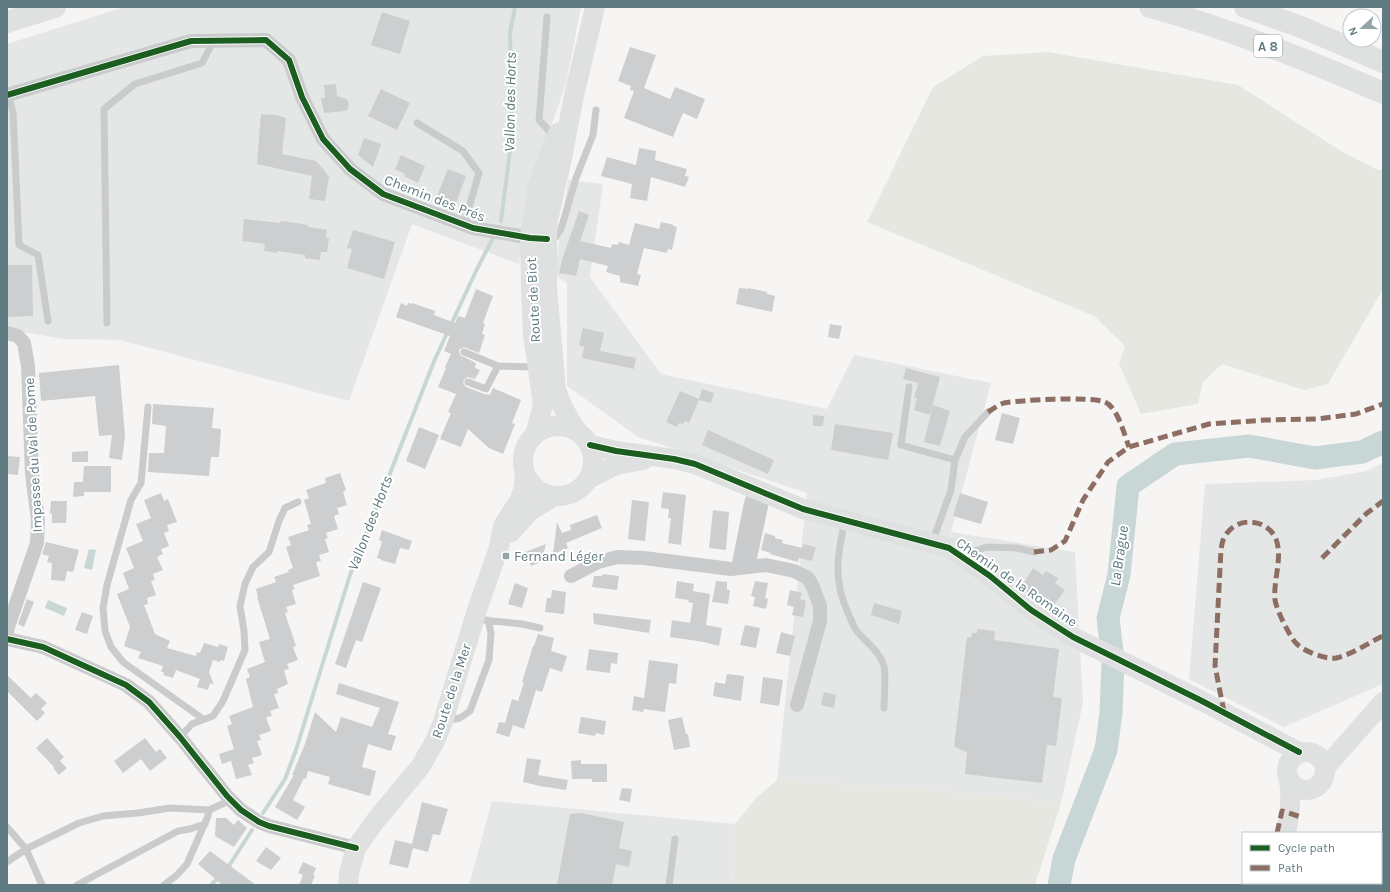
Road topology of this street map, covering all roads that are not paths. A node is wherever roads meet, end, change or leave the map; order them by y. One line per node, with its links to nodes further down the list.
1 (55, 7): 6 (highway)
2 (595, 7): 11 (main road, Route de Biot)
3 (1150, 7): 10 (highway, A 8)
4 (1245, 7): 8 (highway, A 8)
5 (547, 17): 14 (lane)
6 (7, 22)
7 (214, 40): 9 (street); 16 (street, Chemin des Prés); 19 (lane)
8 (1383, 62)
9 (8, 94): 18 (lane)
10 (1383, 94)
11 (573, 100): 14 (main road, Route de Biot); 15 (main road, Route de Biot)
12 (596, 110): 17 (lane)
13 (417, 123): 16 (lane)
14 (555, 137): 15 (lane); 17 (main road, Route de Biot)
15 (552, 200): 17 (main road, Route de Biot)
16 (464, 225): 17 (street, Chemin des Prés)
17 (538, 239): 23 (main road, Route de Biot); 26 (main road, Route de Biot)
18 (48, 321)
19 (107, 323)
20 (7, 333): 47 (street, Impasse du Val de Pome)
21 (464, 352): 22 (lane)
22 (498, 366): 23 (lane); 24 (lane)
23 (538, 372): 26 (lane); 29 (main road, Route de Biot)
24 (468, 382)
25 (909, 387): 32 (lane)
26 (556, 390): 30 (main road, Route de Biot)
27 (148, 407): 52 (lane)
28 (988, 412): 32 (lane)
29 (535, 435): 30 (main road); 33 (main road)
30 (583, 438): 31 (main road, Chemin de la Romaine); 34 (main road)
31 (655, 457): 34 (main road, Chemin de la Romaine); 35 (main road, Chemin de la Romaine)
32 (955, 460): 39 (lane)
33 (525, 472): 36 (main road); 40 (main road)
34 (590, 478): 36 (main road)
35 (760, 491): 38 (main road, Chemin de la Romaine); 43 (street)
36 (553, 496): 40 (main road)
37 (298, 502): 52 (lane)
38 (845, 521): 39 (main road, Chemin de la Romaine); 51 (lane)
39 (932, 543): 42 (main road, Chemin de la Romaine)
40 (499, 547): 45 (main road, Route de la Mer)
41 (1034, 552): 42 (lane)
42 (961, 556): 54 (main road, Chemin de la Romaine)
43 (743, 567): 44 (street); 50 (street)
44 (572, 576)
45 (481, 619): 46 (lane); 53 (main road, Route de la Mer); 53 (lane)
46 (540, 628)
47 (7, 632)
48 (7, 639): 55 (street)
49 (1383, 702): 56 (main road)
50 (797, 705)
51 (884, 708)
52 (203, 719): 55 (lane)
53 (443, 722): 66 (main road, Route de la Mer)
54 (1256, 730): 56 (main road, Chemin de la Romaine); 57 (main road, Chemin de la Romaine)
55 (180, 737): 59 (street)
56 (1313, 758): 57 (main road); 58 (main road)
57 (1288, 776): 58 (main road); 63 (main road)
58 (1308, 790): 64 (main road)
59 (231, 800): 60 (lane); 66 (street)
60 (209, 810): 61 (lane); 67 (lane)
61 (205, 824): 70 (lane); 71 (lane)
62 (7, 827): 67 (lane)
63 (1286, 832)
64 (1294, 832)
65 (676, 839): 73 (lane)
66 (356, 848): 72 (main road, Route de la Mer)
67 (26, 849): 68 (lane); 69 (lane)
68 (7, 862)
69 (42, 885)
70 (77, 885)
71 (164, 885)
72 (348, 885)
73 (669, 885)

